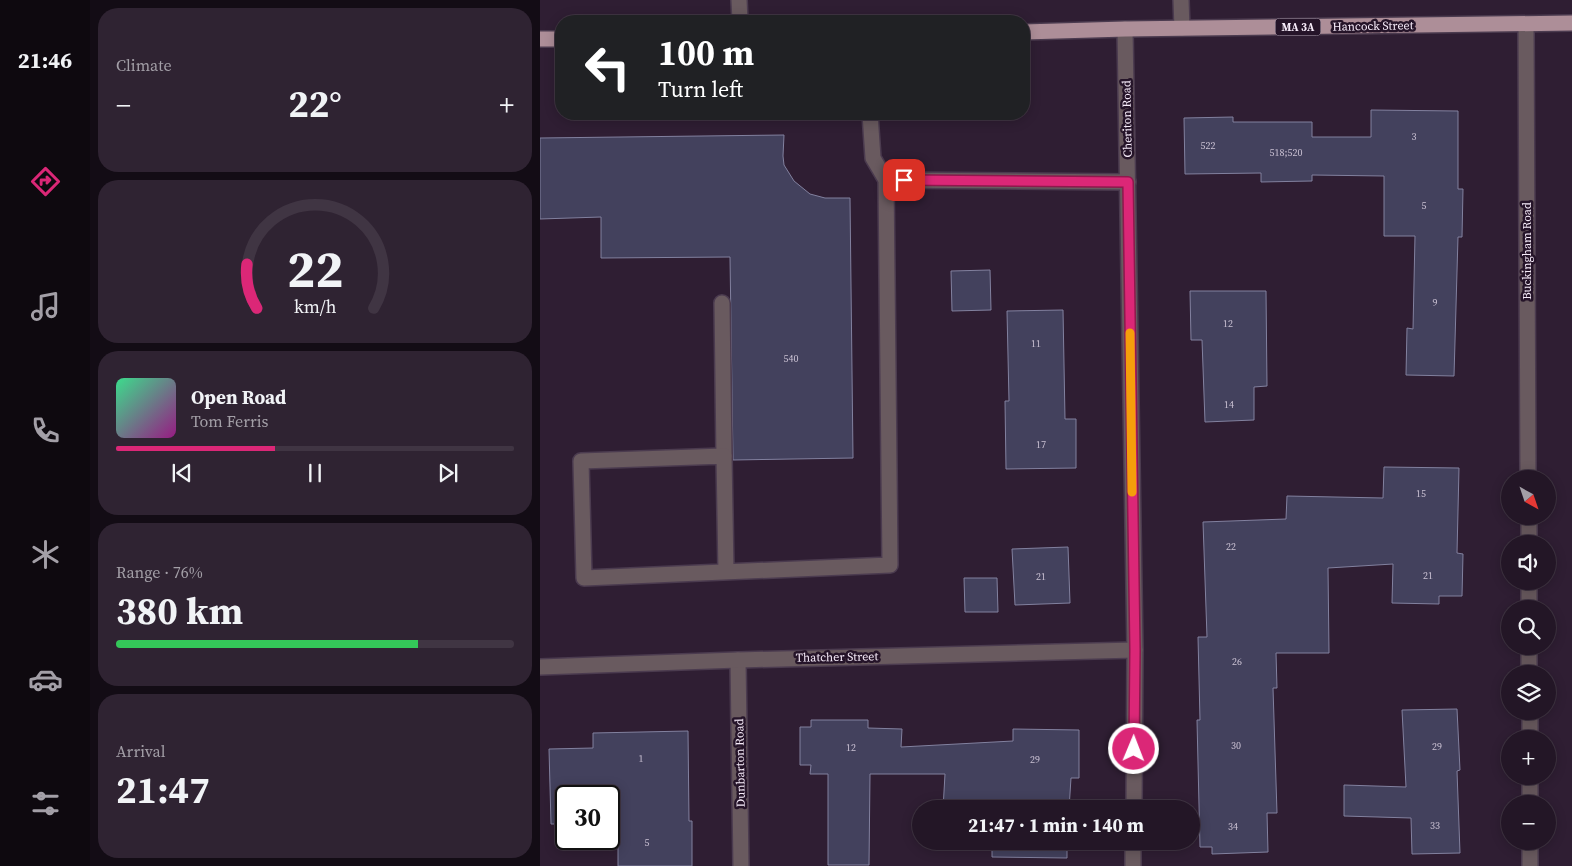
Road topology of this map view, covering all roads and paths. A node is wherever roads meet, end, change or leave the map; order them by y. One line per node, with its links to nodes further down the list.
1 (739, 0): 3 (street)
2 (1181, 0): 7 (street)
3 (740, 15)
4 (1526, 24): 5 (main road, Hancock Street / MA 3A); 7 (main road, Hancock Street / MA 3A); 16 (street, Buckingham Road)
5 (1572, 24)
6 (1125, 28): 7 (main road, Hancock Street / MA 3A); 8 (main road, Hancock Street / MA 3A); 13 (street, Cheriton Road)
7 (1182, 28)
8 (1030, 32)
9 (555, 38): 10 (main road)
10 (540, 39)
11 (870, 120): 12 (street)
12 (886, 180): 13 (street); 17 (street)
13 (1128, 182): 18 (street, Cheriton Road)
14 (722, 302): 15 (street)
15 (724, 456): 17 (street); 17 (street)
16 (1528, 470)
17 (726, 572)
18 (1135, 650): 19 (street, Thatcher Street); 21 (street, Cheriton Road)
19 (738, 660): 20 (street, Thatcher Street); 24 (street, Dunbarton Road)
20 (540, 667)
21 (1134, 800)
22 (1134, 850): 25 (street)
23 (1530, 850): 26 (street)
24 (741, 866)
25 (1133, 866)
26 (1530, 866)

